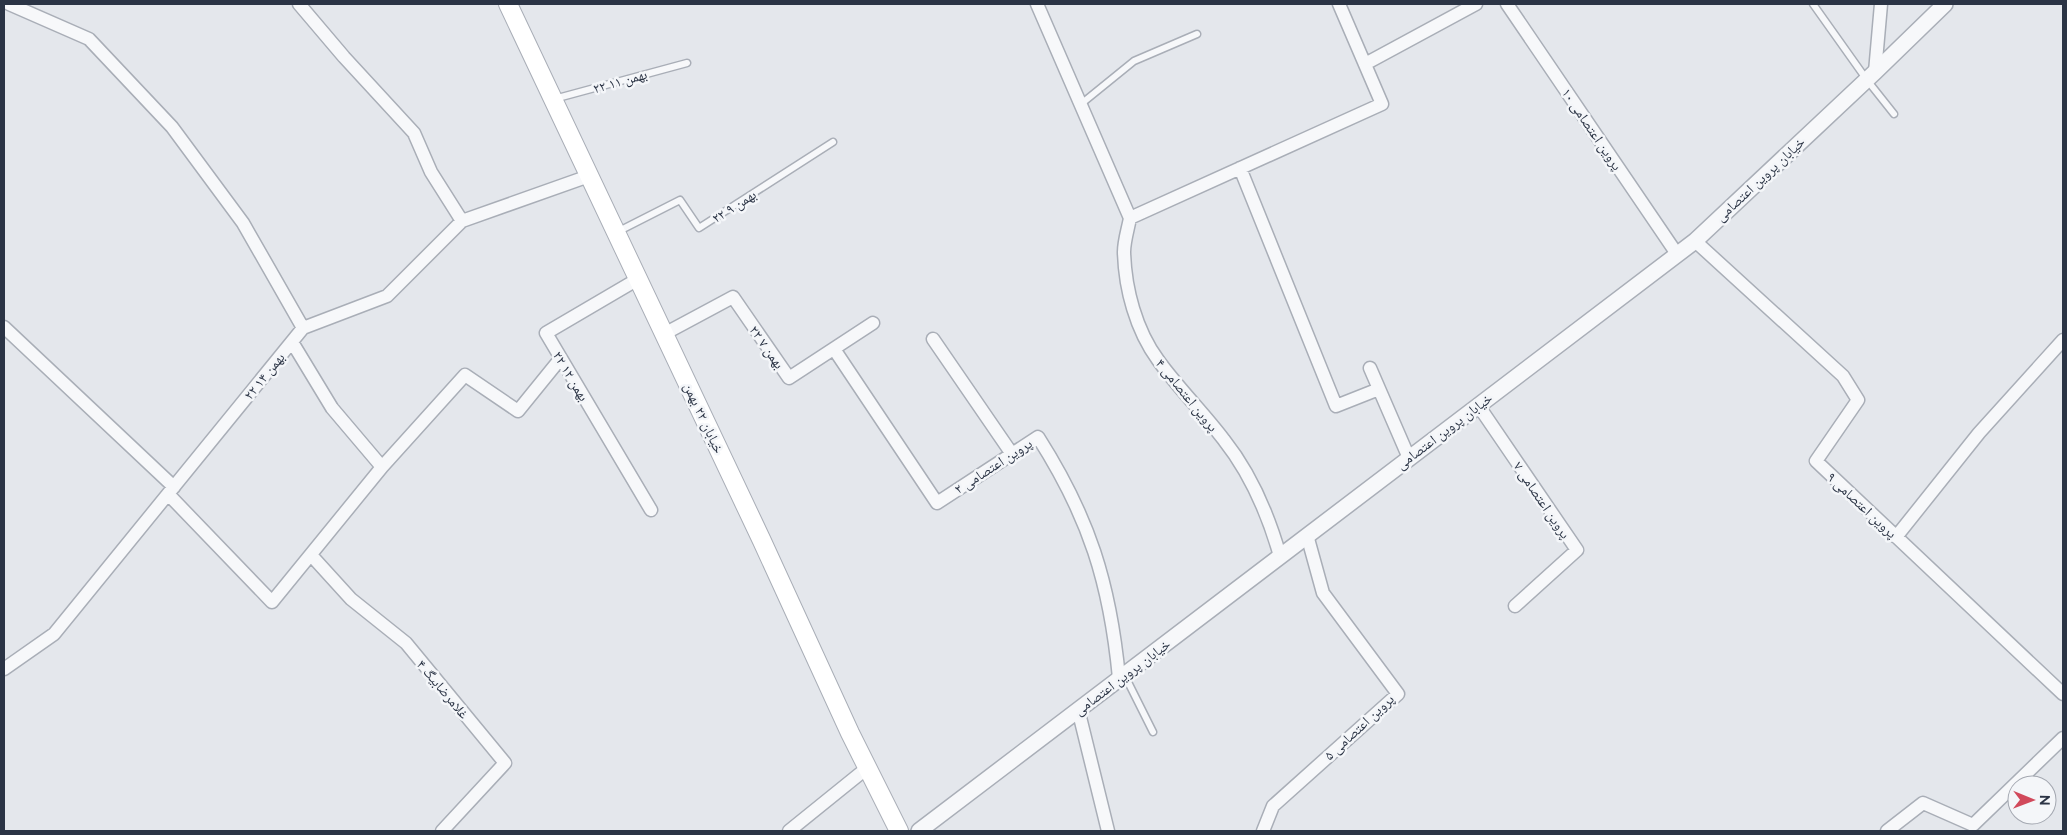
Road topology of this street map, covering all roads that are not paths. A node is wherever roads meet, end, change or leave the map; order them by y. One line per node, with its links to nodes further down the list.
1 (9, 4): 29 (street)
2 (299, 4): 22 (street)
3 (1037, 4): 16 (street)
4 (1339, 4): 13 (street)
5 (1476, 4): 13 (street)
6 (1507, 4): 25 (street, پروین اعتصامی ۱۰)
7 (1812, 4): 14 (lane)
8 (1881, 4): 14 (street)
9 (1945, 4): 14 (street, خیابان پروین اعتصامی)
10 (512, 5): 15 (main road, خیابان ۲۲ بهمن)
11 (1197, 34): 16 (lane)
12 (686, 63): 15 (lane, ۲۲ بهمن ۱۱)
13 (1365, 64): 19 (street)
14 (1871, 76): 17 (lane); 24 (street, خیابان پروین اعتصامی)
15 (553, 100): 20 (main road, خیابان ۲۲ بهمن)
16 (1081, 104): 21 (street)
17 (1894, 114)
18 (833, 142): 23 (lane, ۲۲ بهمن ۹)
19 (1240, 168): 21 (street); 37 (street)
20 (589, 176): 22 (street); 23 (main road, خیابان ۲۲ بهمن)
21 (1130, 218): 47 (street, پروین اعتصامی ۴)
22 (462, 220): 29 (street)
23 (616, 232): 26 (main road, خیابان ۲۲ بهمن)
24 (1695, 241): 25 (street, خیابان پروین اعتصامی); 45 (street, پروین اعتصامی ۹)
25 (1677, 254): 38 (street, خیابان پروین اعتصامی)
26 (638, 279): 30 (main road, خیابان ۲۲ بهمن); 35 (street, ۲۲ بهمن ۱۲)
27 (873, 323): 34 (street, ۲۲ بهمن ۷)
28 (4, 327): 42 (street)
29 (303, 328): 33 (street, ۲۲ بهمن ۱۴)
30 (664, 334): 34 (street, ۲۲ بهمن ۷); 55 (main road, خیابان ۲۲ بهمن)
31 (933, 339): 39 (street)
32 (2063, 340): 45 (street)
33 (292, 342): 41 (street); 42 (street, ۲۲ بهمن ۱۴)
34 (834, 349): 39 (street, پروین اعتصامی ۲)
35 (561, 358): 41 (street); 43 (street, ۲۲ بهمن ۱۲)
36 (1370, 368): 37 (street)
37 (1379, 389): 40 (street)
38 (1478, 406): 40 (street, خیابان پروین اعتصامی); 48 (street, پروین اعتصامی ۷)
39 (1012, 454): 50 (street, پروین اعتصامی ۲)
40 (1409, 458): 44 (street, خیابان پروین اعتصامی)
41 (382, 467): 46 (street)
42 (171, 490): 46 (street); 49 (street, ۲۲ بهمن ۱۴)
43 (651, 510)
44 (1308, 535): 47 (street, خیابان پروین اعتصامی); 61 (street, پروین اعتصامی ۵)
45 (1896, 537): 51 (street, پروین اعتصامی ۹)
46 (310, 555): 56 (street, غلامرضابیگ ۴)
47 (1280, 556): 50 (street, خیابان پروین اعتصامی)
48 (1515, 606)
49 (4, 668)
50 (1122, 676): 52 (street, خیابان پروین اعتصامی); 53 (lane)
51 (2063, 694)
52 (1078, 710): 59 (street, خیابان پروین اعتصامی); 60 (street)
53 (1153, 732)
54 (2063, 738): 62 (street)
55 (867, 768): 57 (street); 58 (main road, خیابان ۲۲ بهمن)
56 (442, 831)
57 (789, 831)
58 (899, 831)
59 (919, 831)
60 (1108, 831)
61 (1262, 831)
62 (1887, 831)

